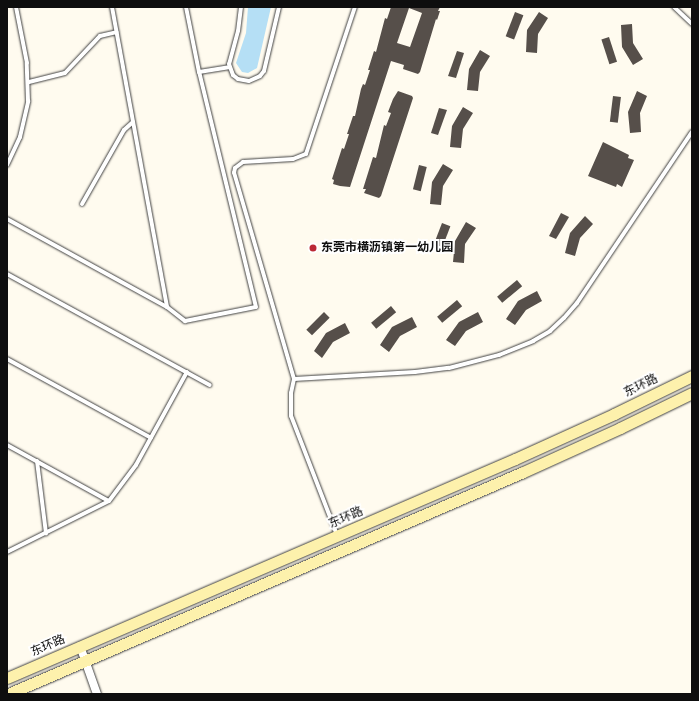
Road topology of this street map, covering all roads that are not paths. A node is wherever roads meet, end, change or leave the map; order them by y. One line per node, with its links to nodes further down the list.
1 (16, 7): 12 (lane)
2 (112, 7): 9 (lane)
3 (186, 7): 11 (lane)
4 (241, 7): 10 (lane)
5 (279, 7): 10 (lane)
6 (355, 7): 22 (lane)
7 (674, 7): 8 (lane)
8 (692, 24)
9 (117, 32): 12 (lane); 13 (lane)
10 (230, 67): 11 (lane)
11 (199, 72): 19 (lane)
12 (29, 82): 15 (lane)
13 (133, 122): 16 (lane); 19 (lane)
14 (692, 132): 22 (lane)
15 (7, 165)
16 (82, 204)
17 (7, 219): 19 (lane)
18 (7, 274): 21 (lane)
19 (167, 307)
20 (7, 359): 26 (lane)
21 (186, 372): 24 (lane); 26 (lane)
22 (294, 379): 31 (lane)
23 (688, 379): 25 (main road); 31 (main road, 东环路)
24 (210, 385)
25 (691, 395): 34 (main road)
26 (151, 438): 29 (lane)
27 (7, 445): 28 (lane)
28 (37, 461): 29 (lane); 30 (lane)
29 (109, 501): 30 (lane)
30 (46, 532): 32 (lane)
31 (337, 535): 33 (main road, 东环路)
32 (7, 552)
33 (80, 646): 34 (street); 35 (main road, 东环路)
34 (85, 661): 36 (main road); 37 (street)
35 (7, 678)
36 (8, 694)
37 (97, 694)

